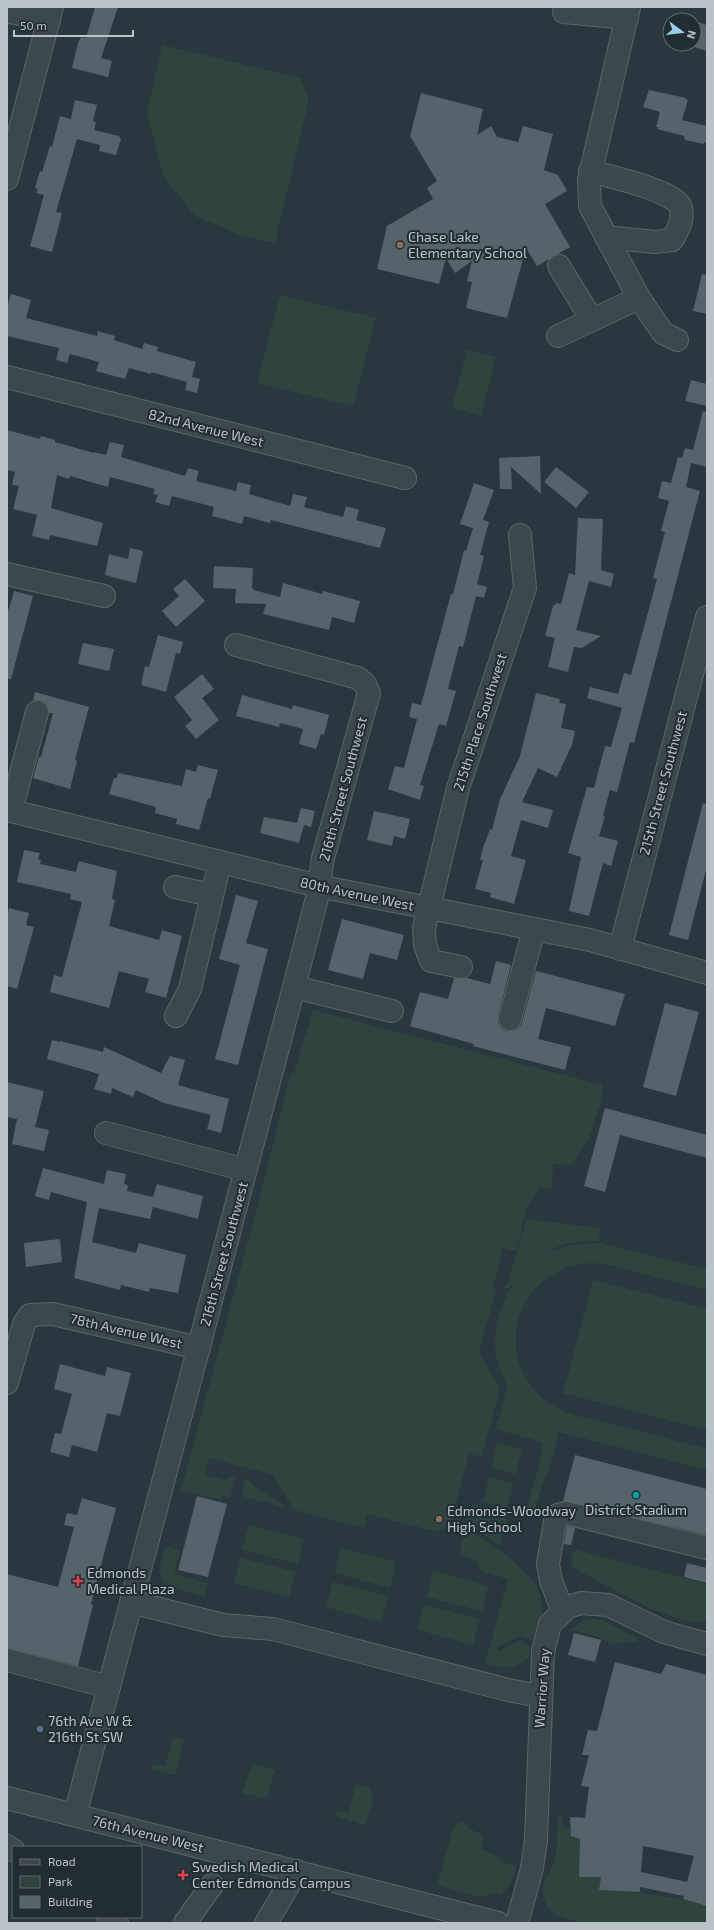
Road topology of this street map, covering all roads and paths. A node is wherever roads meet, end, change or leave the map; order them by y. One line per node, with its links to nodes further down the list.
1 (7, 11): 4 (street)
2 (564, 12): 3 (street)
3 (628, 13): 5 (street)
4 (51, 14): 6 (street)
5 (590, 171): 7 (street); 7 (street)
6 (7, 177)
7 (606, 237): 9 (street)
8 (559, 266): 10 (street)
9 (639, 298): 10 (street); 12 (street)
10 (592, 320): 11 (street)
11 (558, 336)
12 (677, 340)
13 (7, 378): 14 (street, 82nd Avenue West)
14 (405, 478)
15 (520, 535): 26 (street, 215th Place Southwest)
16 (7, 574): 17 (street)
17 (104, 596)
18 (707, 617): 28 (street, 215th Street Southwest)
19 (236, 645): 23 (street, 216th Street Southwest)
20 (37, 712): 21 (street)
21 (9, 810): 22 (street, 80th Avenue West)
22 (220, 862): 23 (street, 80th Avenue West); 25 (street)
23 (319, 886): 26 (street, 80th Avenue West); 31 (street, 216th Street Southwest)
24 (176, 887): 25 (street)
25 (211, 895): 33 (street)
26 (429, 909): 27 (street, 80th Avenue West); 29 (street, 215th Place Southwest)
27 (534, 929): 28 (street, 80th Avenue West); 34 (street)
28 (620, 949): 30 (street, 80th Avenue West)
29 (461, 967)
30 (707, 973)
31 (294, 987): 32 (street); 36 (street, 216th Street Southwest)
32 (392, 1011)
33 (176, 1016)
34 (510, 1019)
35 (106, 1133): 36 (street)
36 (246, 1170): 37 (street, 216th Street Southwest)
37 (199, 1348): 38 (street, 78th Avenue West); 40 (street, 216th Street Southwest)
38 (7, 1382)
39 (707, 1548): 41 (street)
40 (131, 1602): 44 (street, 216th Street Southwest); 45 (street)
41 (563, 1612): 42 (street, Warrior Way); 45 (street, Warrior Way)
42 (704, 1640)
43 (7, 1660): 44 (street)
44 (109, 1687): 47 (street, 216th Street Southwest)
45 (540, 1696): 54 (street, Warrior Way)
46 (7, 1798): 47 (street, 76th Avenue West)
47 (75, 1815): 48 (street, 76th Avenue West)
48 (297, 1871): 50 (street, 76th Avenue West); 52 (street)
49 (212, 1885): 51 (street)
50 (424, 1914): 53 (street, 76th Avenue West)
51 (185, 1923)
52 (266, 1923)
53 (498, 1923)
54 (517, 1923)

